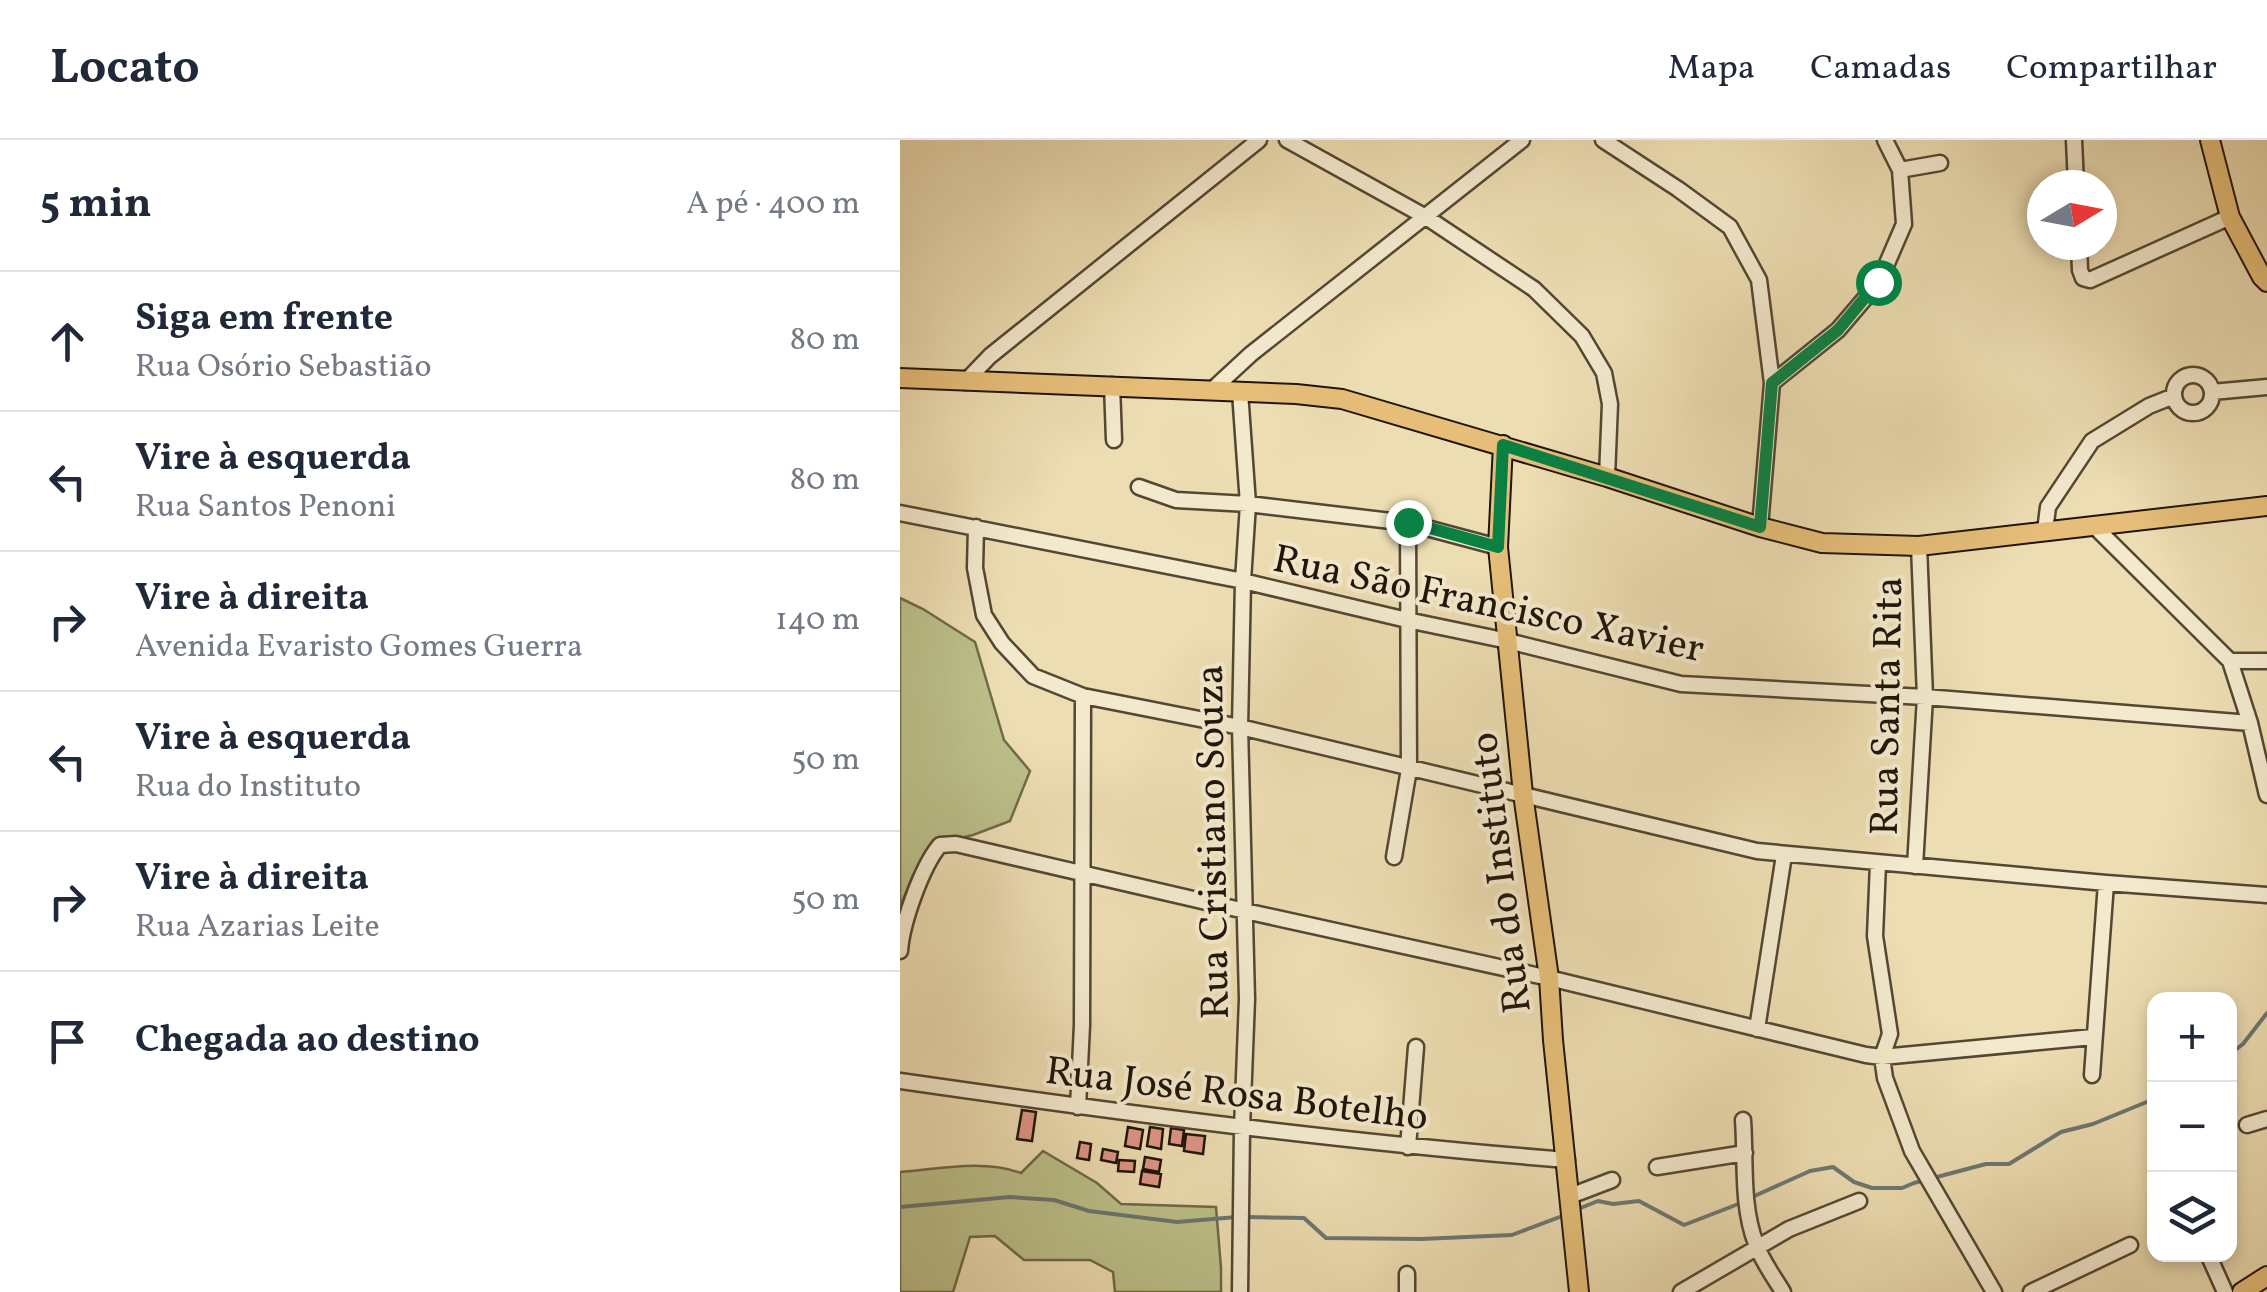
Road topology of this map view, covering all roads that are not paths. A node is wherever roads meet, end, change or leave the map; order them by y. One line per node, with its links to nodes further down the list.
1 (1259, 140): 16 (street)
2 (1287, 140): 11 (street)
3 (1522, 140): 11 (street)
4 (1603, 140): 17 (street)
5 (1886, 140): 9 (street)
6 (2074, 140): 10 (street)
7 (2210, 140): 12 (main road)
8 (1940, 163): 9 (street)
9 (1900, 170): 17 (street)
10 (2075, 170)
11 (1426, 217): 20 (street); 26 (street)
12 (2230, 217): 13 (street); 14 (main road)
13 (2080, 260)
14 (2267, 282)
15 (900, 378): 16 (main road)
16 (966, 382): 18 (main road)
17 (1772, 383): 34 (street)
18 (1112, 385): 20 (main road); 24 (street)
19 (2267, 387): 22 (street)
20 (1212, 390): 21 (main road)
21 (1240, 392): 25 (main road); 28 (street, Rua Cristiano Souza)
22 (2212, 392): 23 (street); 23 (street)
23 (2174, 396): 35 (street)
24 (1114, 440)
25 (1503, 445): 26 (main road); 37 (main road, Rua do Instituto)
26 (1607, 477): 34 (main road)
27 (1140, 487): 28 (street)
28 (1248, 504): 31 (street); 38 (street, Rua Cristiano Souza)
29 (2267, 506): 32 (main road)
30 (900, 513): 33 (street, Rua São Francisco Xavier)
31 (1408, 522): 37 (street); 39 (street)
32 (2093, 525): 35 (main road); 41 (street)
33 (976, 527): 38 (street, Rua São Francisco Xavier); 43 (street)
34 (1760, 527): 36 (main road)
35 (2045, 531): 36 (main road)
36 (1918, 546): 44 (street, Rua Santa Rita)
37 (1498, 547): 40 (main road, Rua do Instituto)
38 (1243, 581): 39 (street, Rua São Francisco Xavier); 46 (street, Rua Cristiano Souza)
39 (1407, 620): 40 (street, Rua São Francisco Xavier); 47 (street)
40 (1508, 641): 44 (street, Rua São Francisco Xavier); 48 (main road, Rua do Instituto)
41 (2230, 661): 42 (street); 45 (street)
42 (2267, 661)
43 (1083, 696): 46 (street); 54 (street)
44 (1926, 697): 45 (street, Rua São Francisco Xavier); 53 (street, Rua Santa Rita)
45 (2250, 723): 49 (street)
46 (1240, 727): 47 (street); 57 (street, Rua Cristiano Souza)
47 (1409, 769): 48 (street); 51 (street)
48 (1524, 794): 50 (street); 59 (main road, Rua do Instituto)
49 (2267, 795)
50 (1784, 855): 52 (street); 60 (street)
51 (1394, 857)
52 (1878, 863): 53 (street); 63 (street)
53 (1915, 866): 55 (street)
54 (1082, 872): 57 (street); 58 (street); 66 (street)
55 (2106, 883): 56 (street); 61 (street)
56 (2267, 895)
57 (1245, 911): 59 (street); 70 (street, Rua Cristiano Souza)
58 (900, 951)
59 (1550, 978): 60 (street); 73 (main road, Rua do Instituto)
60 (1758, 1029): 63 (street)
61 (2093, 1037): 63 (street); 64 (street)
62 (1416, 1048): 71 (street)
63 (1882, 1057): 88 (street)
64 (2092, 1074)
65 (900, 1081): 66 (street, Rua José Rosa Botelho)
66 (1078, 1107): 70 (street, Rua José Rosa Botelho)
67 (2267, 1119): 69 (street)
68 (1742, 1120): 72 (street)
69 (2246, 1125)
70 (1242, 1128): 71 (street, Rua José Rosa Botelho); 83 (street, Rua Cristiano Souza)
71 (1408, 1147): 73 (street, Rua José Rosa Botelho)
72 (1745, 1153): 74 (street); 79 (street)
73 (1567, 1160): 76 (main road, Rua do Instituto)
74 (1657, 1167)
75 (1612, 1180): 76 (street)
76 (1570, 1196): 85 (main road, Rua do Instituto)
77 (1859, 1201): 79 (street)
78 (2130, 1245): 89 (street)
79 (1757, 1249): 86 (street); 87 (street)
80 (2212, 1262): 90 (street)
81 (1407, 1274): 84 (street)
82 (2267, 1276): 91 (main road)
83 (1240, 1292)
84 (1407, 1292)
85 (1579, 1292)
86 (1681, 1292)
87 (1784, 1292)
88 (1994, 1292)
89 (2030, 1292)
90 (2225, 1292)
91 (2242, 1292)

